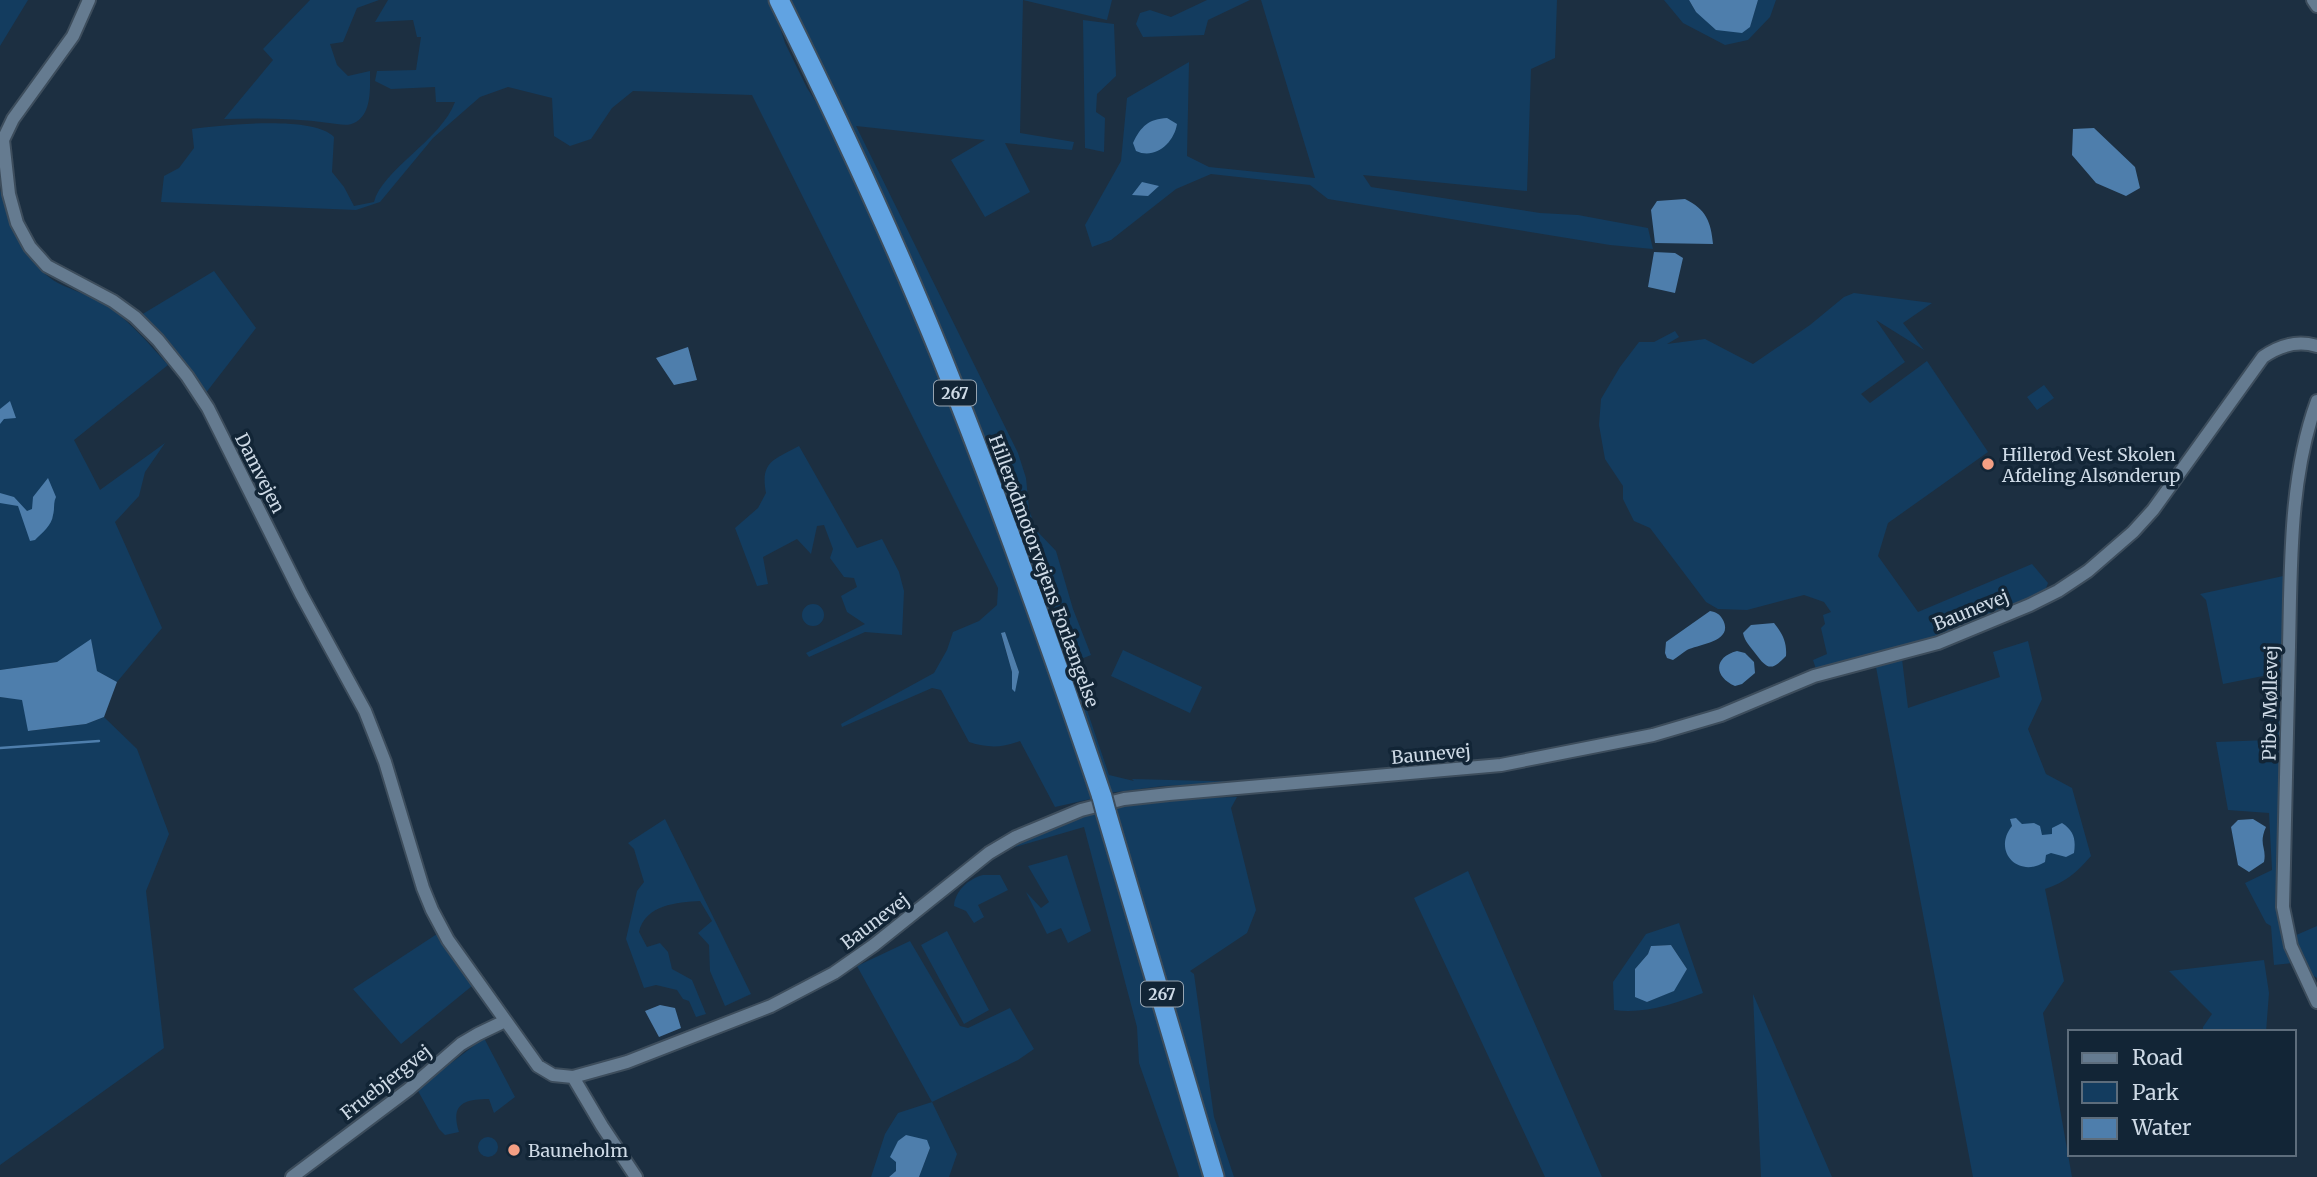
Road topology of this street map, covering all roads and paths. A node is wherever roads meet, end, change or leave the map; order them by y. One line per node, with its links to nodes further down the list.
1 (89, 0): 8 (street, Damvejen)
2 (779, 0): 12 (highway, Hillerødmotorvejens Forlængelse / 267)
3 (2313, 0): 4 (street)
4 (2317, 6)
5 (2317, 346): 9 (street, Baunevej)
6 (2317, 401): 7 (street, Pibe Møllevej)
7 (2317, 1002)
8 (505, 1021): 9 (street); 10 (street, Fruebjergvej)
9 (573, 1077): 11 (street)
10 (292, 1177)
11 (636, 1177)
12 (1214, 1177)

